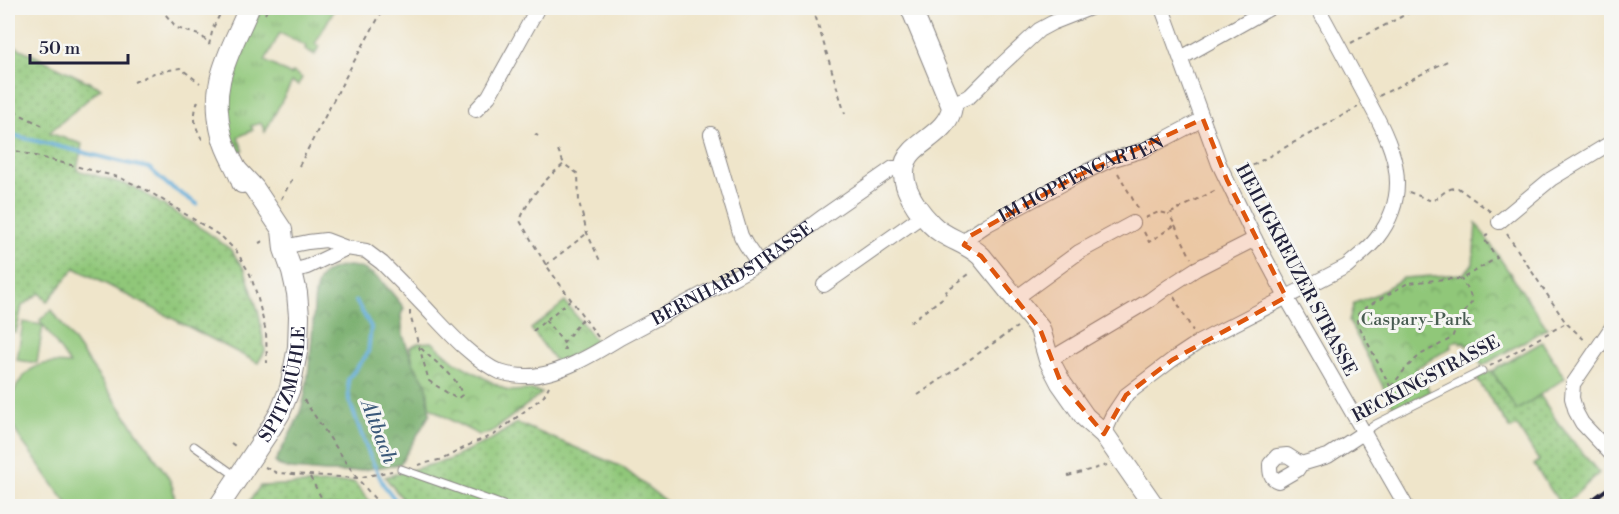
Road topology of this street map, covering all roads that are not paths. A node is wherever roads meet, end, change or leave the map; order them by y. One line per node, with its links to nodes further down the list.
1 (536, 8): 10 (street)
2 (911, 8): 9 (street)
3 (1090, 8): 9 (street)
4 (1162, 8): 8 (street, HEILIGKREUZER STRASSE)
5 (1270, 8): 8 (street)
6 (1318, 8): 25 (street)
7 (253, 11): 21 (street)
8 (1180, 58): 11 (street, HEILIGKREUZER STRASSE)
9 (951, 104): 14 (street)
10 (476, 110)
11 (1203, 120): 18 (street, HEILIGKREUZER STRASSE); 19 (street, IM HOPFENGARTEN)
12 (711, 134): 22 (street)
13 (1611, 142): 17 (street)
14 (904, 168): 15 (street); 22 (street, BERNHARDSTRASSE)
15 (923, 215): 19 (street); 24 (street)
16 (1138, 221): 26 (street)
17 (1499, 222)
18 (1255, 239): 25 (street, HEILIGKREUZER STRASSE); 28 (street)
19 (964, 244): 26 (street)
20 (347, 248): 21 (street, BERNHARDSTRASSE); 22 (street, BERNHARDSTRASSE); 23 (street)
21 (284, 249): 23 (street, SPITZMÜHLE)
22 (759, 264)
23 (292, 271): 36 (street, SPITZMÜHLE)
24 (824, 285)
25 (1286, 297): 30 (street, HEILIGKREUZER STRASSE); 31 (street)
26 (1016, 298): 28 (street)
27 (1611, 327): 33 (street)
28 (1049, 360): 31 (street)
29 (1482, 371): 30 (lane, RECKINGSTRASSE)
30 (1363, 433): 34 (street, RECKINGSTRASSE); 40 (street, HEILIGKREUZER STRASSE)
31 (1104, 434): 39 (street)
32 (194, 446): 36 (lane)
33 (1611, 455)
34 (1302, 464)
35 (401, 469): 38 (lane)
36 (238, 477): 37 (street, SPITZMÜHLE)
37 (219, 507)
38 (506, 507)
39 (1154, 507)
40 (1406, 507)

